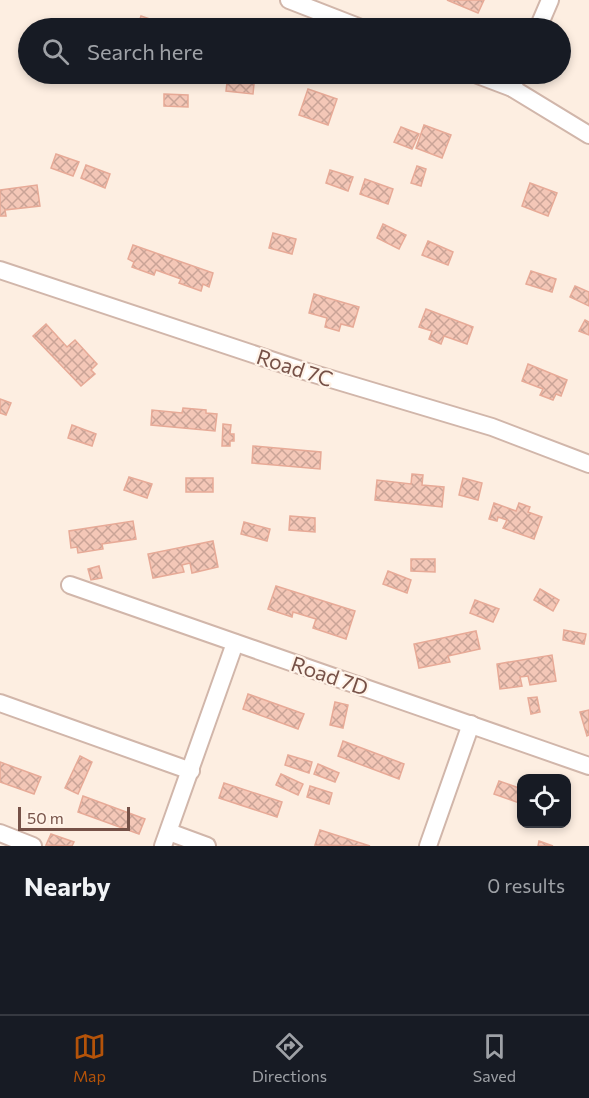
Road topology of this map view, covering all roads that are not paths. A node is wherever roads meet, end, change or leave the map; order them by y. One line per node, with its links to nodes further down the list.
1 (289, 0): 3 (street)
2 (550, 0): 4 (street)
3 (336, 18)
4 (542, 18)
5 (519, 84): 6 (street)
6 (589, 135)
7 (0, 270): 8 (street, Road 7C)
8 (589, 464)
9 (70, 585): 10 (street, Road 7D)
10 (235, 643): 12 (street, Road 7D); 14 (street)
11 (0, 703): 14 (street)
12 (471, 724): 13 (street, Road 7D); 19 (street)
13 (589, 766)
14 (191, 771): 16 (street)
15 (0, 833): 17 (street)
16 (166, 839): 18 (street)
17 (33, 846)
18 (207, 846)
19 (428, 846)

